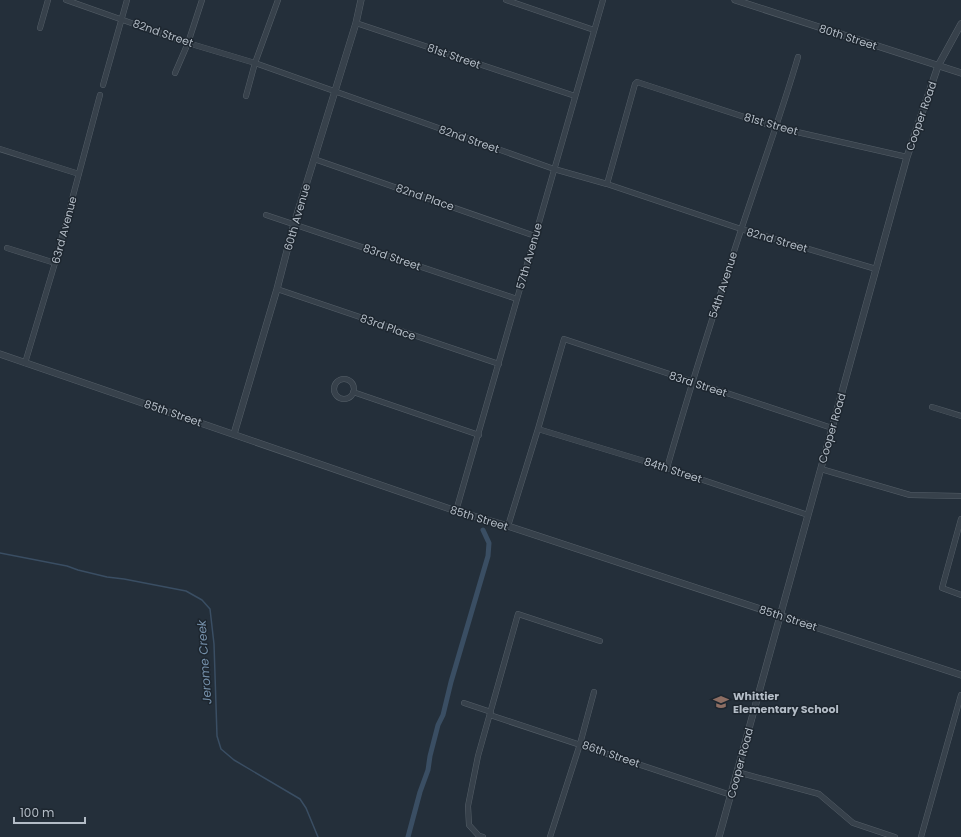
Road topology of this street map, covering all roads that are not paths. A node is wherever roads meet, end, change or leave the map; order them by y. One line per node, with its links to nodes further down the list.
1 (48, 0): 13 (street)
2 (66, 0): 10 (street, 82nd Street)
3 (127, 0): 10 (street)
4 (202, 0): 15 (street)
5 (278, 0): 17 (street)
6 (361, 0): 11 (street, 60th Avenue)
7 (506, 0): 14 (street)
8 (603, 0): 14 (street, 57th Avenue)
9 (735, 0): 18 (street, 80th Street)
10 (121, 18): 15 (street, 82nd Street); 21 (street)
11 (356, 23): 22 (street, 60th Avenue); 25 (street, 81st Street)
12 (961, 24): 18 (street, Cooper Road)
13 (40, 28)
14 (594, 30): 25 (street, 57th Avenue)
15 (188, 42): 17 (street, 82nd Street); 20 (street)
16 (798, 57): 26 (street, 54th Avenue)
17 (255, 63): 22 (street, 82nd Street); 24 (street)
18 (938, 66): 19 (street, 80th Street); 28 (street, Cooper Road)
19 (961, 73)
20 (175, 74)
21 (103, 85)
22 (335, 92): 29 (street, 60th Avenue); 30 (street, 82nd Street)
23 (100, 95): 31 (street, 63rd Avenue)
24 (246, 96)
25 (575, 96): 30 (street, 57th Avenue)
26 (775, 127): 28 (street, 81st Street); 32 (street, 81st Street); 35 (street, 54th Avenue)
27 (0, 149): 31 (street)
28 (907, 157): 39 (street, Cooper Road)
29 (314, 159): 34 (street, 60th Avenue); 36 (street, 82nd Place)
30 (554, 169): 32 (street, 82nd Street); 36 (street, 57th Avenue)
31 (79, 174): 38 (street, 63rd Avenue)
32 (607, 184): 35 (street, 82nd Street)
33 (266, 215): 34 (street, 83rd Street)
34 (294, 224): 40 (street, 60th Avenue); 41 (street, 83rd Street)
35 (741, 229): 39 (street, 82nd Street); 45 (street, 54th Avenue)
36 (535, 236): 41 (street, 57th Avenue)
37 (7, 248): 38 (street)
38 (55, 263): 43 (street, 63rd Avenue)
39 (876, 269): 49 (street, Cooper Road)
40 (277, 289): 44 (street, 83rd Place); 51 (street, 60th Avenue)
41 (517, 299): 44 (street, 57th Avenue)
42 (0, 354): 43 (street, 85th Street)
43 (25, 363): 51 (street, 85th Street)
44 (499, 364): 52 (street, 57th Avenue)
45 (692, 382): 49 (street, 83rd Street); 50 (street, 83rd Street); 53 (street, 54th Avenue)
46 (353, 392): 52 (street)
47 (932, 407): 48 (street)
48 (961, 416)
49 (832, 428): 54 (street, Cooper Road)
50 (538, 429): 53 (street, 84th Street); 59 (street)
51 (234, 434): 56 (street, 85th Street)
52 (479, 435): 56 (street, 57th Avenue)
53 (667, 468): 57 (street, 84th Street)
54 (821, 469): 55 (street); 57 (street, Cooper Road)
55 (961, 496)
56 (456, 511): 59 (street, 85th Street)
57 (808, 515): 61 (street, Cooper Road)
58 (961, 519): 60 (street)
59 (508, 526): 61 (street, 85th Street)
60 (961, 595)
61 (780, 615): 63 (street, 85th Street); 69 (street, Cooper Road)
62 (600, 641): 67 (street)
63 (961, 675)
64 (594, 692): 68 (street)
65 (961, 695): 75 (street)
66 (464, 703): 67 (street, 86th Street)
67 (491, 713): 68 (street, 86th Street); 71 (street)
68 (580, 744): 70 (street, 86th Street); 72 (street)
69 (737, 772): 70 (street, Cooper Road); 74 (street)
70 (731, 795): 73 (street, Cooper Road)
71 (483, 837)
72 (550, 837)
73 (719, 837)
74 (894, 837)
75 (921, 837)

